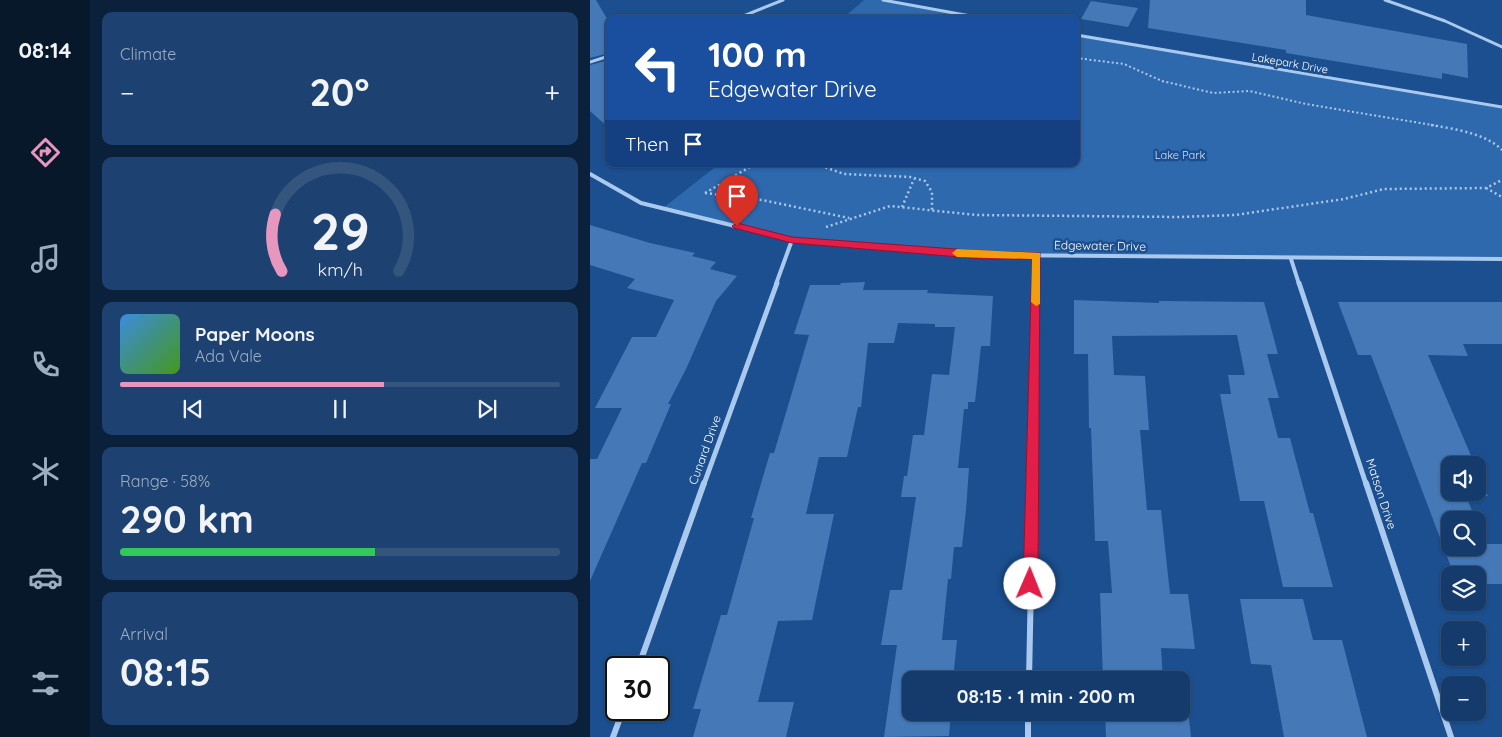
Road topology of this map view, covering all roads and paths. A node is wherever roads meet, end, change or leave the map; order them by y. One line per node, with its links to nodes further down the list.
1 (784, 0): 4 (street)
2 (883, 0): 5 (street)
3 (1385, 0): 7 (street)
4 (746, 15)
5 (965, 15)
6 (1080, 36): 11 (street, Lakepark Drive)
7 (1502, 47)
8 (605, 57): 10 (street)
9 (1080, 58): 12 (path)
10 (590, 62)
11 (1502, 107)
12 (1502, 150)
13 (750, 167): 22 (path)
14 (824, 167): 16 (path)
15 (590, 174): 24 (street, Edgewater Drive)
16 (914, 179): 20 (path); 21 (path)
17 (1502, 180): 18 (path)
18 (1486, 188): 19 (path); 21 (path)
19 (1502, 197)
20 (902, 207): 21 (path); 22 (path)
21 (932, 210)
22 (849, 218): 23 (path)
23 (825, 227)
24 (792, 240): 25 (street, Edgewater Drive); 28 (street, Cunard Drive)
25 (1037, 255): 26 (street, Edgewater Drive); 29 (street)
26 (1291, 259): 27 (street, Edgewater Drive); 34 (street, Matson Drive)
27 (1502, 259)
28 (642, 656)
29 (1029, 671)
30 (619, 721): 32 (street)
31 (1028, 721): 33 (street)
32 (613, 737)
33 (1028, 737)
34 (1450, 737)

